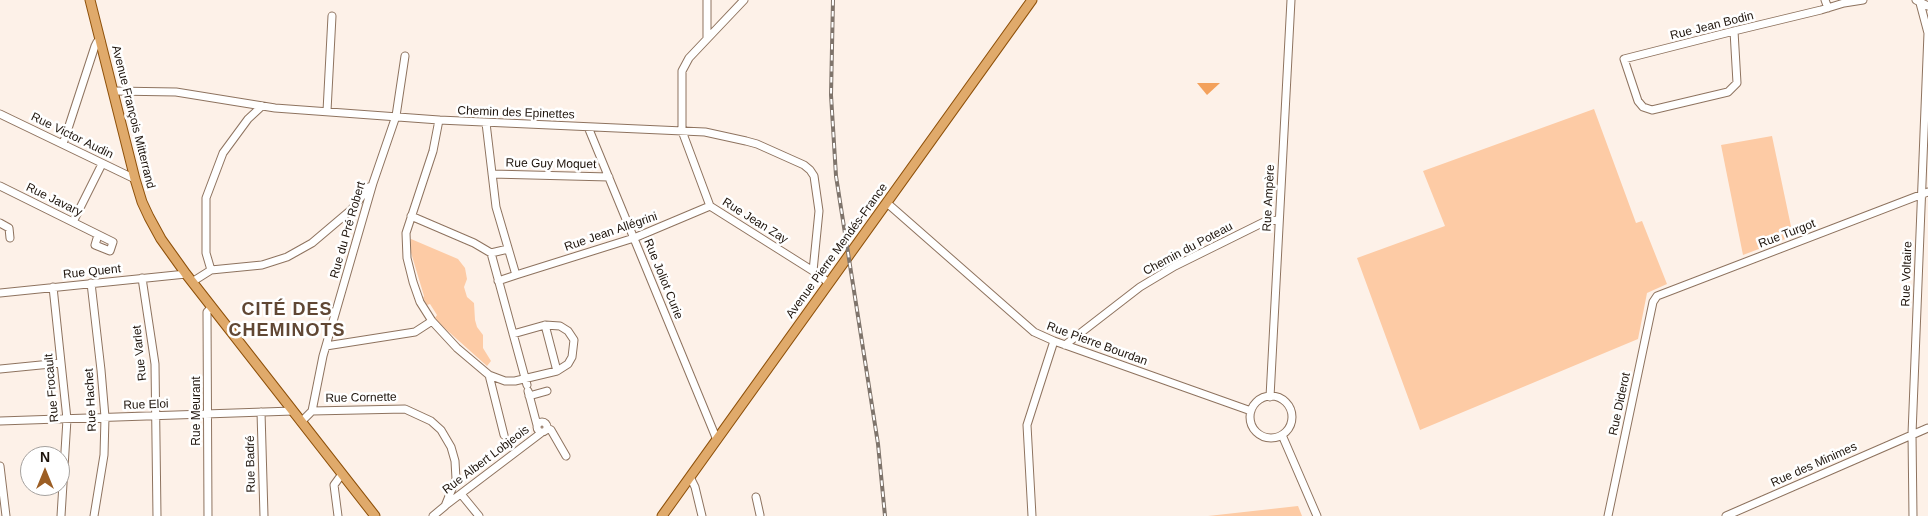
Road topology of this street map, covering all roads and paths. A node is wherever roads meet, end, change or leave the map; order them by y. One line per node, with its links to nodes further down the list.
1 (90, 0): 15 (main road, Avenue François Mitterrand)
2 (706, 0): 14 (street)
3 (744, 0): 14 (street)
4 (1032, 0): 34 (main road, Avenue Pierre Mendés-France)
5 (1291, 0): 37 (street, Rue Ampère)
6 (1825, 0): 10 (street)
7 (1863, 0): 10 (street, Rue Jean Bodin)
8 (1918, 2): 9 (street); 13 (street, Rue Voltaire)
9 (1928, 6)
10 (1828, 8): 12 (street, Rue Jean Bodin)
11 (332, 16): 19 (street)
12 (1734, 31): 12 (street, Rue Jean Bodin)
13 (1928, 33): 33 (street, Rue Voltaire)
14 (707, 39): 25 (street)
15 (101, 41): 17 (main road, Avenue François Mitterrand); 26 (street)
16 (405, 56): 21 (street, Rue du Pré Robert)
17 (114, 91): 18 (street, Chemin des Epinettes); 30 (main road, Avenue François Mitterrand)
18 (262, 106): 19 (street, Chemin des Epinettes); 45 (street)
19 (327, 111): 21 (street, Chemin des Epinettes)
20 (1, 116): 26 (street, Rue Victor Audin)
21 (396, 116): 22 (street, Chemin des Epinettes); 31 (street, Rue du Pré Robert)
22 (439, 120): 23 (street, Chemin des Epinettes); 36 (street)
23 (486, 123): 24 (street, Chemin des Epinettes); 28 (street)
24 (588, 127): 25 (street, Chemin des Epinettes); 29 (street, Rue Joliot Curie)
25 (682, 130): 35 (street, Rue Jean Zay); 46 (street, Chemin des Epinettes)
26 (63, 144): 27 (street, Rue Victor Audin)
27 (102, 164): 30 (street, Rue Victor Audin); 38 (street)
28 (492, 174): 29 (street, Rue Guy Moquet); 43 (street)
29 (609, 177): 42 (street, Rue Joliot Curie)
30 (135, 180): 47 (main road, Avenue François Mitterrand)
31 (373, 182): 45 (street); 63 (street, Rue du Pré Robert)
32 (0, 186): 38 (street, Rue Javary)
33 (1925, 193): 56 (street, Rue Turgot); 83 (street, Rue Voltaire)
34 (886, 203): 52 (main road, Avenue Pierre Mendés-France); 61 (street, Rue Pierre Bourdan)
35 (710, 206): 42 (street, Rue Jean Allégrini); 46 (street, Rue Jean Zay)
36 (411, 216): 44 (street); 58 (street)
37 (1280, 220): 62 (street, Chemin du Poteau); 70 (street, Rue Ampère)
38 (73, 222): 40 (street, Rue Javary)
39 (0, 223): 41 (street)
40 (98, 235)
41 (10, 238)
42 (634, 238): 48 (street, Rue Jean Allégrini); 86 (street, Rue Joliot Curie)
43 (508, 249): 44 (street); 48 (street)
44 (491, 253): 50 (street, Rue Albert Lobjeois)
45 (211, 270): 51 (street)
46 (813, 270): 52 (street, Rue Jean Zay)
47 (186, 274): 49 (street, Rue Quent); 51 (main road, Avenue François Mitterrand)
48 (516, 275): 50 (street, Rue Jean Allégrini)
49 (142, 278): 53 (street, Rue Quent); 76 (street, Rue Varlet)
50 (498, 281): 60 (street, Rue Albert Lobjeois)
51 (192, 282): 57 (main road, Avenue François Mitterrand)
52 (829, 283): 86 (main road, Avenue Pierre Mendés-France)
53 (90, 284): 54 (street, Rue Quent); 77 (street, Rue Hachet)
54 (53, 287): 55 (street, Rue Quent); 64 (street, Rue Frocault)
55 (0, 293)
56 (1656, 298): 110 (street, Rue Diderot)
57 (212, 307): 71 (main road, Avenue François Mitterrand); 75 (street, Rue Meurant)
58 (432, 321): 63 (street); 67 (street)
59 (545, 325): 60 (street); 66 (street); 66 (street)
60 (513, 334): 68 (street, Rue Albert Lobjeois)
61 (1054, 342): 62 (street, Rue Pierre Bourdan); 108 (street)
62 (1065, 345): 74 (street, Rue Pierre Bourdan)
63 (326, 346): 72 (street, Rue du Pré Robert)
64 (61, 363): 65 (street); 78 (street, Rue Frocault)
65 (0, 369)
66 (557, 371): 68 (street)
67 (489, 375): 68 (street); 84 (street)
68 (527, 387): 69 (street); 82 (street, Rue Albert Lobjeois)
69 (547, 391)
70 (1270, 397): 74 (street); 85 (street)
71 (293, 411): 73 (street, Rue Eloi); 80 (main road, Avenue François Mitterrand)
72 (312, 411): 80 (street, Rue Cornette); 91 (street, Rue Cornette)
73 (261, 412): 75 (street, Rue Eloi); 100 (street, Rue Badré)
74 (1251, 412): 85 (street)
75 (208, 414): 76 (street, Rue Eloi); 99 (street, Rue Meurant)
76 (156, 416): 77 (street, Rue Eloi); 98 (street, Rue Varlet)
77 (105, 417): 78 (street, Rue Eloi); 97 (street, Rue Hachet)
78 (67, 419): 79 (street, Rue Eloi); 96 (street, Rue Frocault)
79 (0, 421)
80 (302, 422): 89 (main road, Avenue François Mitterrand)
81 (1928, 428): 83 (street, Rue des Minimes)
82 (544, 430): 87 (street, Rue Albert Lobjeois); 92 (street, Rue Albert Lobjeois)
83 (1912, 434): 111 (street, Rue des Minimes); 112 (street, Rue Voltaire)
84 (504, 435)
85 (1282, 435): 109 (street)
86 (717, 440): 90 (main road, Avenue Pierre Mendés-France)
87 (566, 456)
88 (0, 466): 95 (street)
89 (342, 474): 101 (street); 102 (main road, Avenue François Mitterrand)
90 (690, 477): 105 (main road, Avenue Pierre Mendés-France); 106 (street)
91 (456, 479): 92 (street); 94 (street, Rue Cornette)
92 (464, 491): 94 (street, Rue Albert Lobjeois); 104 (street)
93 (756, 497): 107 (street)
94 (445, 506): 103 (street, Rue Cornette)
95 (6, 516)
96 (61, 516)
97 (94, 516)
98 (157, 516)
99 (208, 516)
100 (264, 516)
101 (338, 516)
102 (375, 516)
103 (433, 516)
104 (479, 516)
105 (662, 516)
106 (702, 516)
107 (758, 516)
108 (1032, 516)
109 (1317, 516)
110 (1608, 516)
111 (1726, 516)
112 (1913, 516)

